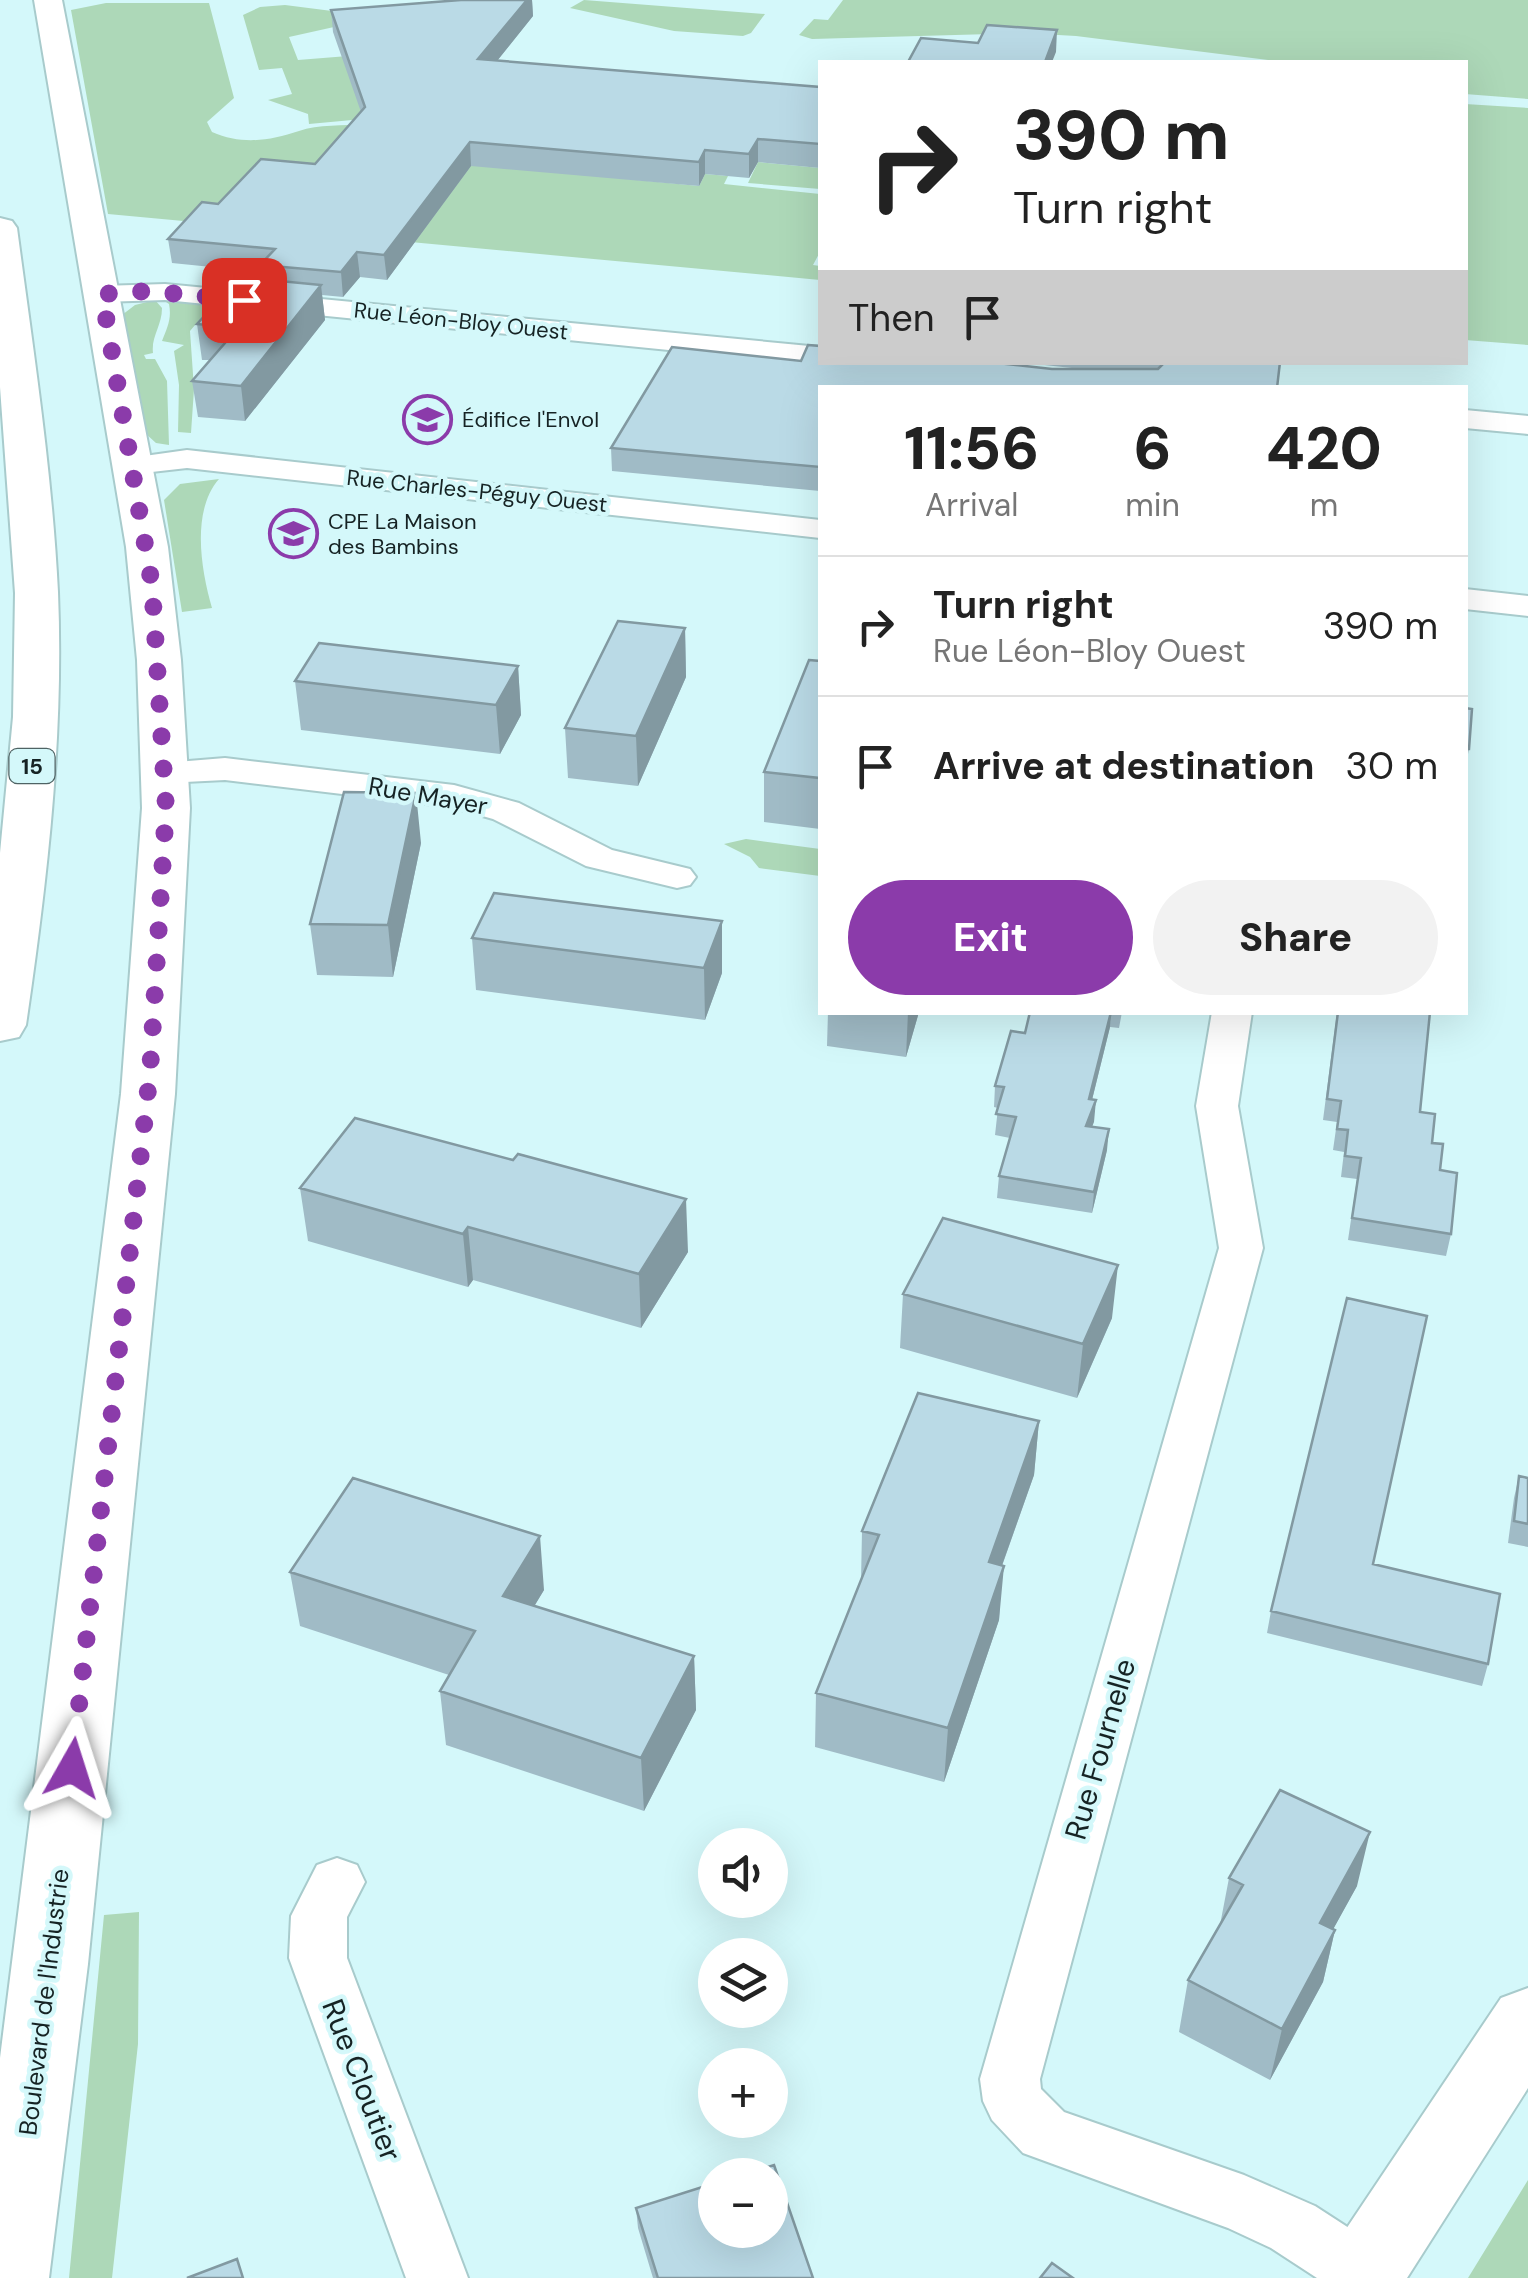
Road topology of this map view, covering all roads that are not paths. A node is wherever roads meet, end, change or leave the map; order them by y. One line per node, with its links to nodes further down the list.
1 (48, 0): 3 (main road, Boulevard de l'Industrie)
2 (0, 228): 14 (main road, 15)
3 (102, 294): 4 (street, Rue Léon-Bloy Ouest); 7 (main road, Boulevard de l'Industrie)
4 (818, 356)
5 (1468, 419): 6 (street)
6 (1528, 425)
7 (134, 465): 8 (street, Rue Charles-Péguy Ouest); 11 (main road, Boulevard de l'Industrie)
8 (818, 528)
9 (1468, 599): 10 (street)
10 (1528, 606)
11 (165, 772): 12 (street, Rue Mayer); 18 (main road, Boulevard de l'Industrie)
12 (677, 878)
13 (1232, 1015): 17 (street, Rue Fournelle)
14 (0, 1024)
15 (337, 1882): 19 (street, Rue Cloutier)
16 (1528, 2022): 17 (main road)
17 (1363, 2276)
18 (8, 2278)
19 (437, 2278)

